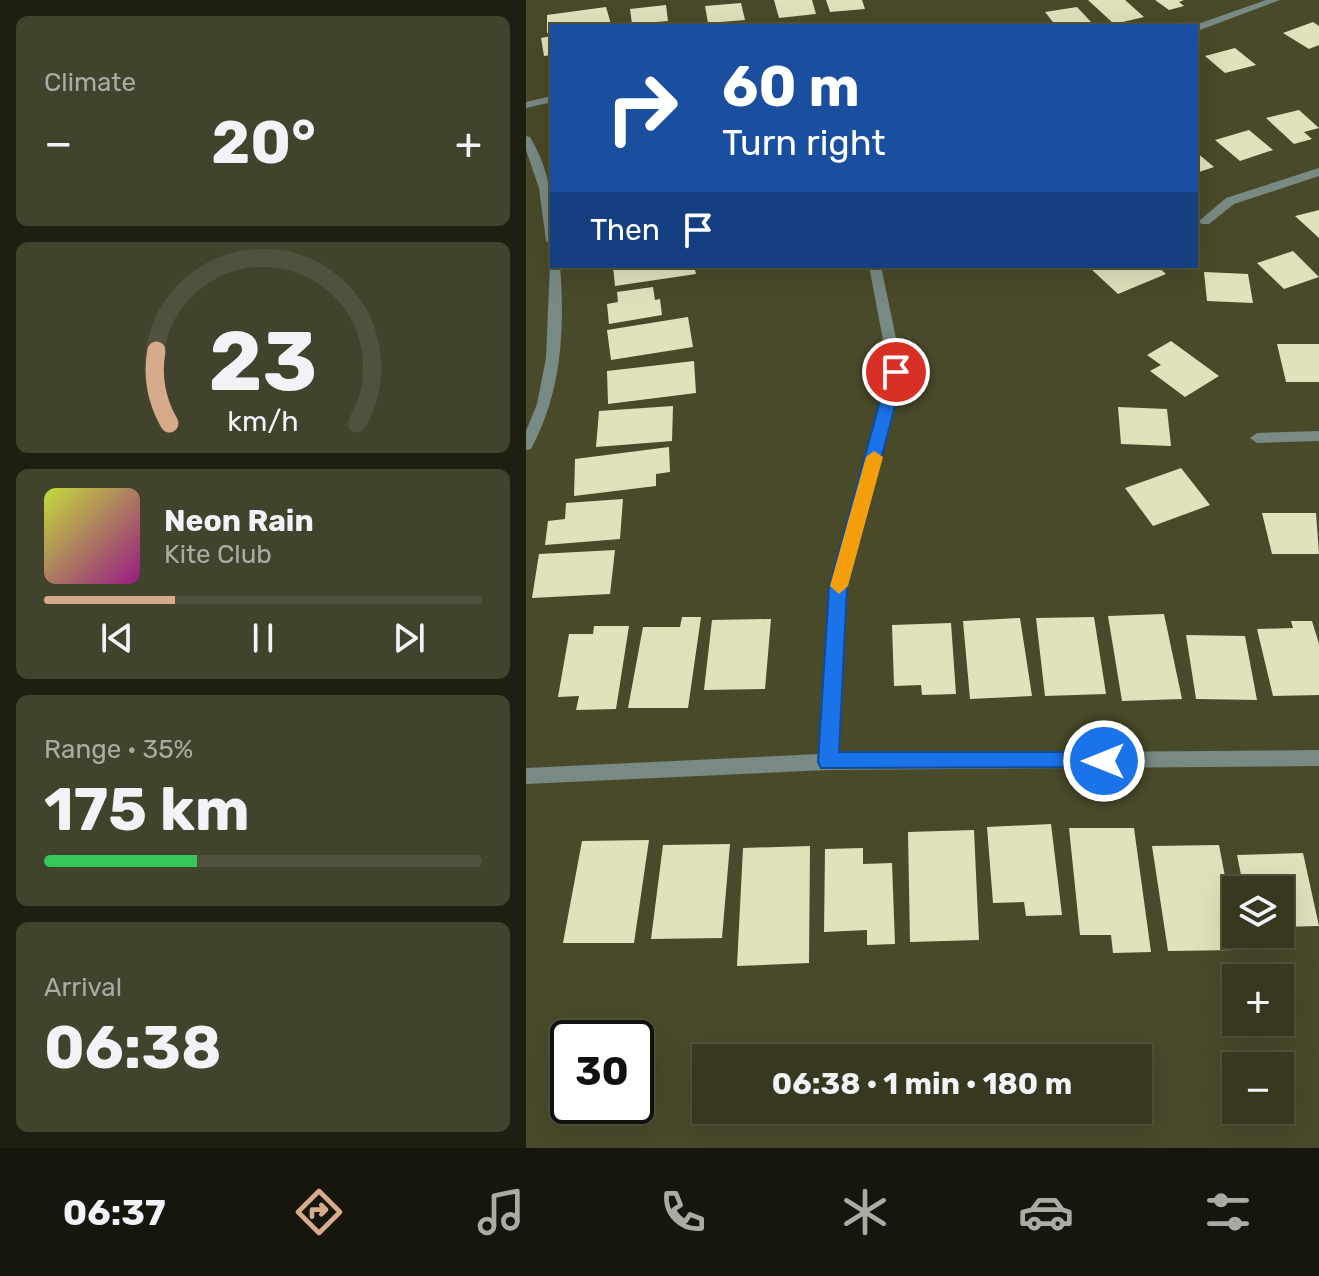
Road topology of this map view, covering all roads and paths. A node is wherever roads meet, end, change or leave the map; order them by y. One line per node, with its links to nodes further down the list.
1 (1275, 0): 2 (street)
2 (1198, 27)
3 (550, 99): 4 (street)
4 (526, 105)
5 (526, 139): 7 (street)
6 (1319, 172): 8 (street)
7 (550, 218)
8 (1205, 221)
9 (554, 268): 13 (street)
10 (875, 268): 15 (street)
11 (1319, 436): 12 (street)
12 (1257, 438)
13 (526, 445)
14 (1319, 758): 15 (street)
15 (828, 762): 16 (street)
16 (526, 776)

